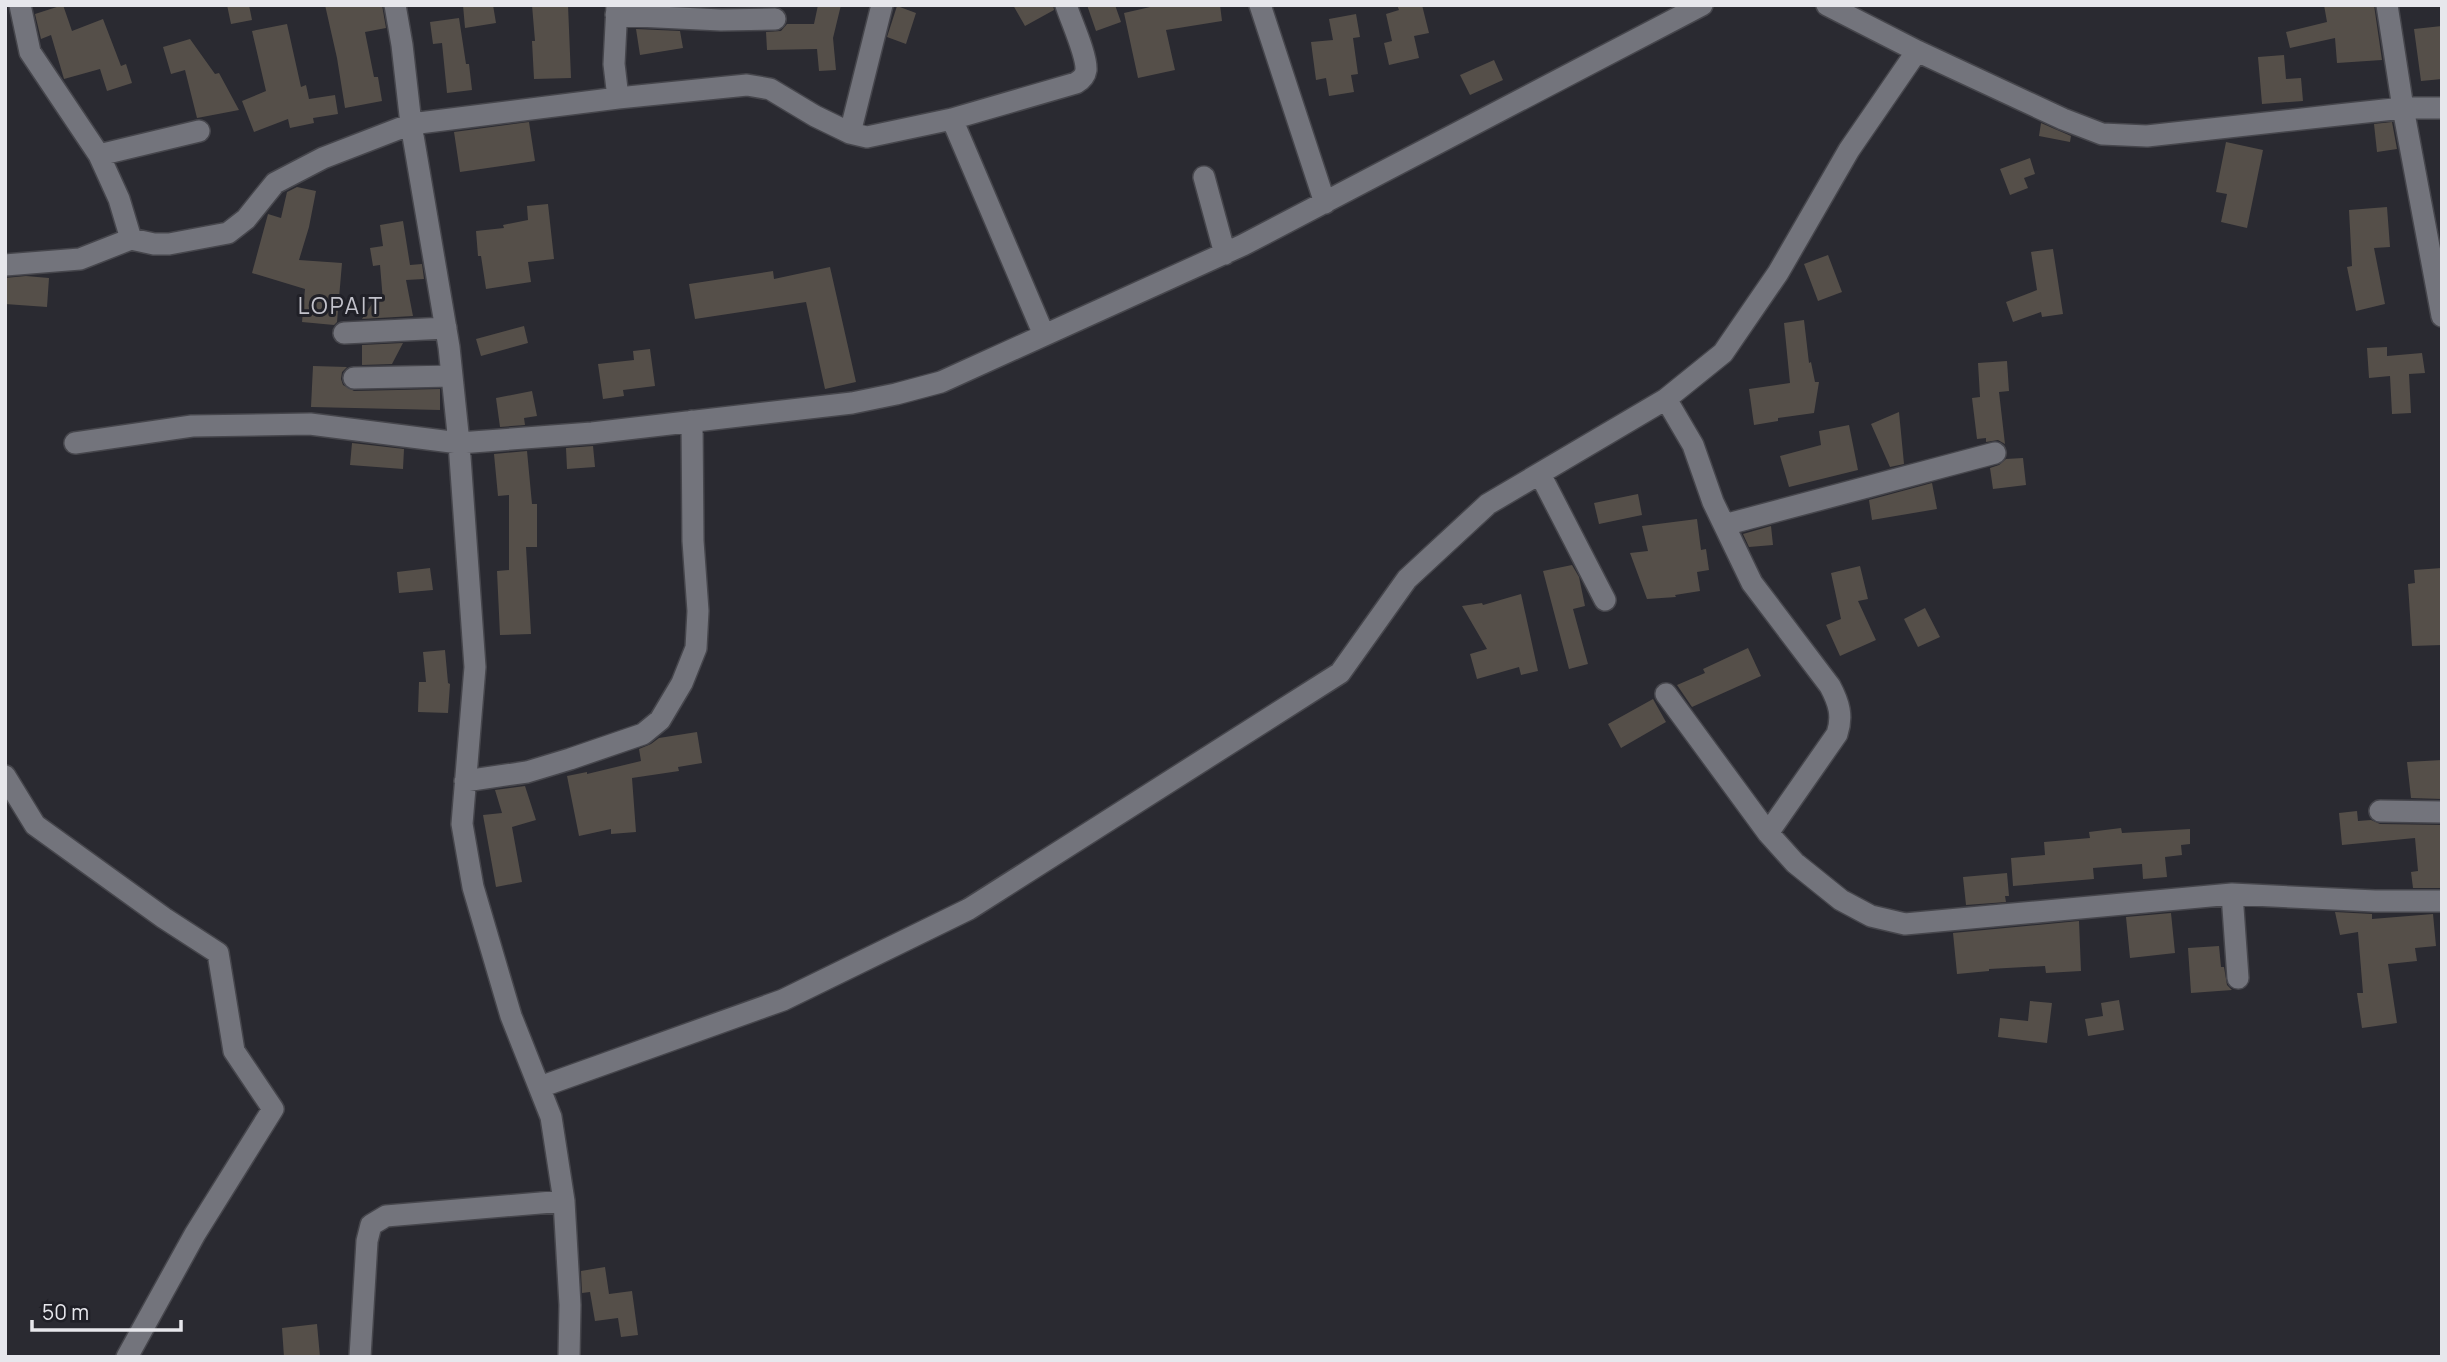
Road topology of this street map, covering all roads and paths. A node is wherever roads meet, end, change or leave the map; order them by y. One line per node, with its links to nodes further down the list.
1 (20, 5): 19 (street)
2 (395, 5): 16 (street)
3 (882, 5): 18 (street)
4 (1066, 5): 15 (street)
5 (1260, 5): 21 (street)
6 (1702, 5): 21 (street)
7 (1827, 5): 11 (street)
8 (2387, 5): 13 (street)
9 (616, 10): 10 (street); 12 (street)
10 (775, 19)
11 (1917, 51): 13 (street); 31 (street)
12 (618, 98): 16 (street); 18 (street)
13 (2403, 108): 14 (street); 25 (street)
14 (2442, 108)
15 (952, 118): 18 (street); 28 (street)
16 (411, 124): 22 (street); 26 (street)
17 (199, 131): 19 (street)
18 (850, 133)
19 (99, 155): 22 (street)
20 (1204, 177): 23 (street)
21 (1325, 203): 23 (street)
22 (131, 239): 24 (street)
23 (1225, 254): 28 (street)
24 (5, 265)
25 (2442, 316)
26 (446, 328): 27 (street); 29 (street)
27 (344, 333)
28 (1044, 335): 32 (street)
29 (452, 376): 30 (street); 34 (street)
30 (354, 378)
31 (1666, 399): 36 (street); 37 (street)
32 (692, 421): 34 (street); 41 (street)
33 (75, 443): 34 (street)
34 (459, 443): 41 (street)
35 (1995, 453): 37 (street)
36 (1540, 474): 38 (street); 48 (street)
37 (1724, 525): 44 (street)
38 (1605, 600)
39 (1666, 694): 44 (street)
40 (5, 776): 50 (street)
41 (465, 781): 48 (street)
42 (2380, 811): 43 (street)
43 (2442, 812)
44 (1768, 833): 45 (street)
45 (2232, 894): 46 (street); 47 (street)
46 (2442, 901)
47 (2238, 978)
48 (540, 1087): 49 (street)
49 (564, 1201): 51 (street); 52 (street)
50 (127, 1357)
51 (360, 1357)
52 (569, 1357)

